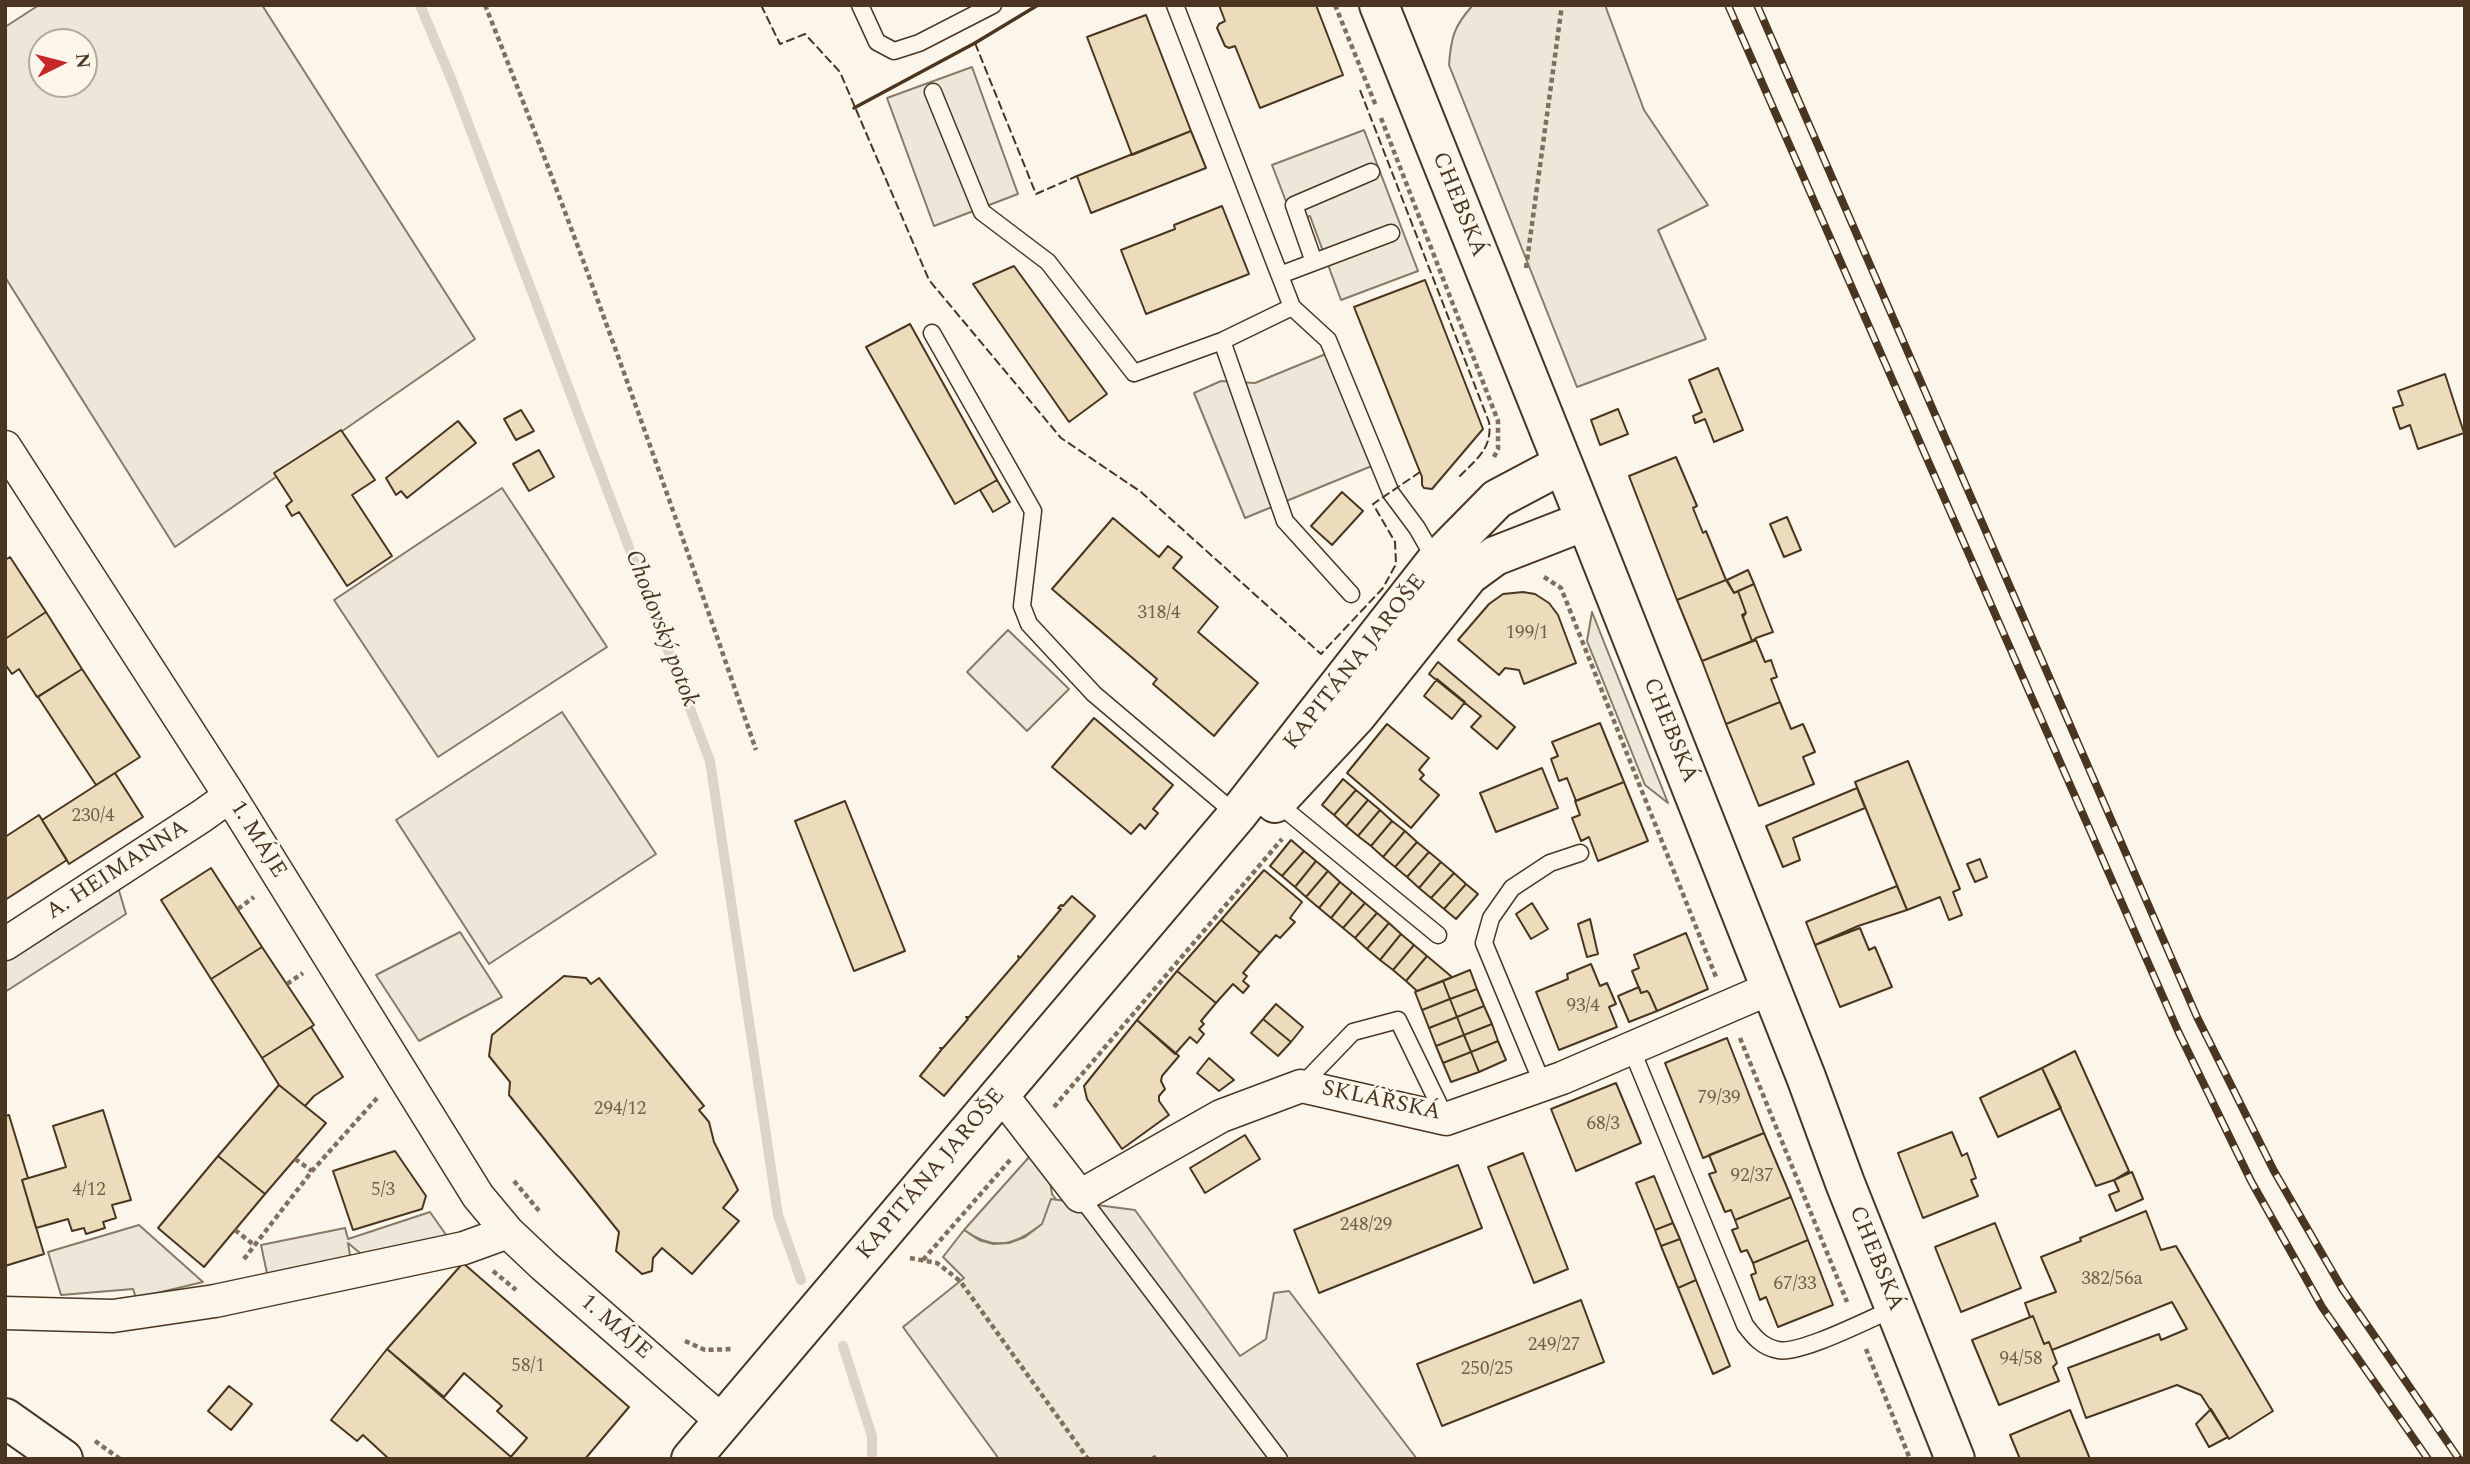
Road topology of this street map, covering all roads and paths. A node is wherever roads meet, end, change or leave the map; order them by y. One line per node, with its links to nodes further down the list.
1 (485, 5): 25 (path)
2 (860, 5): 3 (lane)
3 (993, 5)
4 (1175, 5): 12 (lane)
5 (1335, 5): 18 (path)
6 (1562, 5): 13 (path)
7 (1381, 6): 19 (street, CHEBSKÁ)
8 (933, 92): 16 (lane)
9 (1371, 172): 11 (lane)
10 (1391, 233): 11 (lane)
11 (1314, 262): 12 (lane)
12 (1280, 275): 14 (lane)
13 (1525, 280)
14 (1292, 307): 16 (lane); 21 (lane)
15 (932, 333): 28 (lane)
16 (1222, 341): 24 (lane)
17 (5, 447): 26 (street, 1. MÁJE)
18 (1493, 461)
19 (1563, 464): 20 (street, CHEBSKÁ); 21 (street, KAPITÁNA JAROŠE)
20 (1585, 520): 27 (street, KAPITÁNA JAROŠE); 37 (street, CHEBSKÁ)
21 (1436, 561): 28 (street, KAPITÁNA JAROŠE)
22 (1539, 573): 23 (path)
23 (1560, 588)
24 (1351, 594)
25 (756, 750)
26 (230, 796): 34 (street, A. HEIMANNA); 39 (street, 1. MÁJE)
27 (1287, 811): 30 (street, KAPITÁNA JAROŠE); 33 (lane); 44 (path)
28 (1237, 815): 30 (street, KAPITÁNA JAROŠE)
29 (1580, 853): 40 (lane)
30 (1173, 891): 42 (street, KAPITÁNA JAROŠE)
31 (255, 897): 32 (path)
32 (238, 909)
33 (1438, 935)
34 (5, 944)
35 (304, 973): 36 (path)
36 (287, 984)
37 (1771, 988): 38 (street, SKLÁŘSKÁ); 56 (street, CHEBSKÁ)
38 (1631, 1048): 40 (street, SKLÁŘSKÁ); 56 (lane)
39 (400, 1071): 46 (path); 51 (street, 1. MÁJE)
40 (1553, 1081): 43 (street, SKLÁŘSKÁ)
41 (1301, 1086): 43 (street, SKLÁŘSKÁ); 43 (lane); 48 (street, SKLÁŘSKÁ)
42 (1001, 1094): 44 (street); 61 (street, KAPITÁNA JAROŠE)
43 (1446, 1119)
44 (1032, 1135): 48 (street); 54 (path)
45 (295, 1158): 46 (path)
46 (312, 1171): 52 (path)
47 (509, 1175): 49 (path)
48 (1080, 1196): 65 (lane)
49 (543, 1215)
50 (235, 1230): 52 (path)
51 (508, 1232): 55 (street); 61 (street, 1. MÁJE)
52 (254, 1245): 55 (path)
53 (911, 1257): 54 (path)
54 (923, 1260): 64 (path)
55 (215, 1301): 57 (street)
56 (1895, 1308): 66 (street, CHEBSKÁ)
57 (5, 1313)
58 (677, 1334): 59 (path)
59 (744, 1348)
60 (5, 1418): 62 (street)
61 (723, 1422): 63 (street, KAPITÁNA JAROŠE)
62 (64, 1459)
63 (691, 1459)
64 (1088, 1459)
65 (1279, 1459)
66 (1955, 1459)

